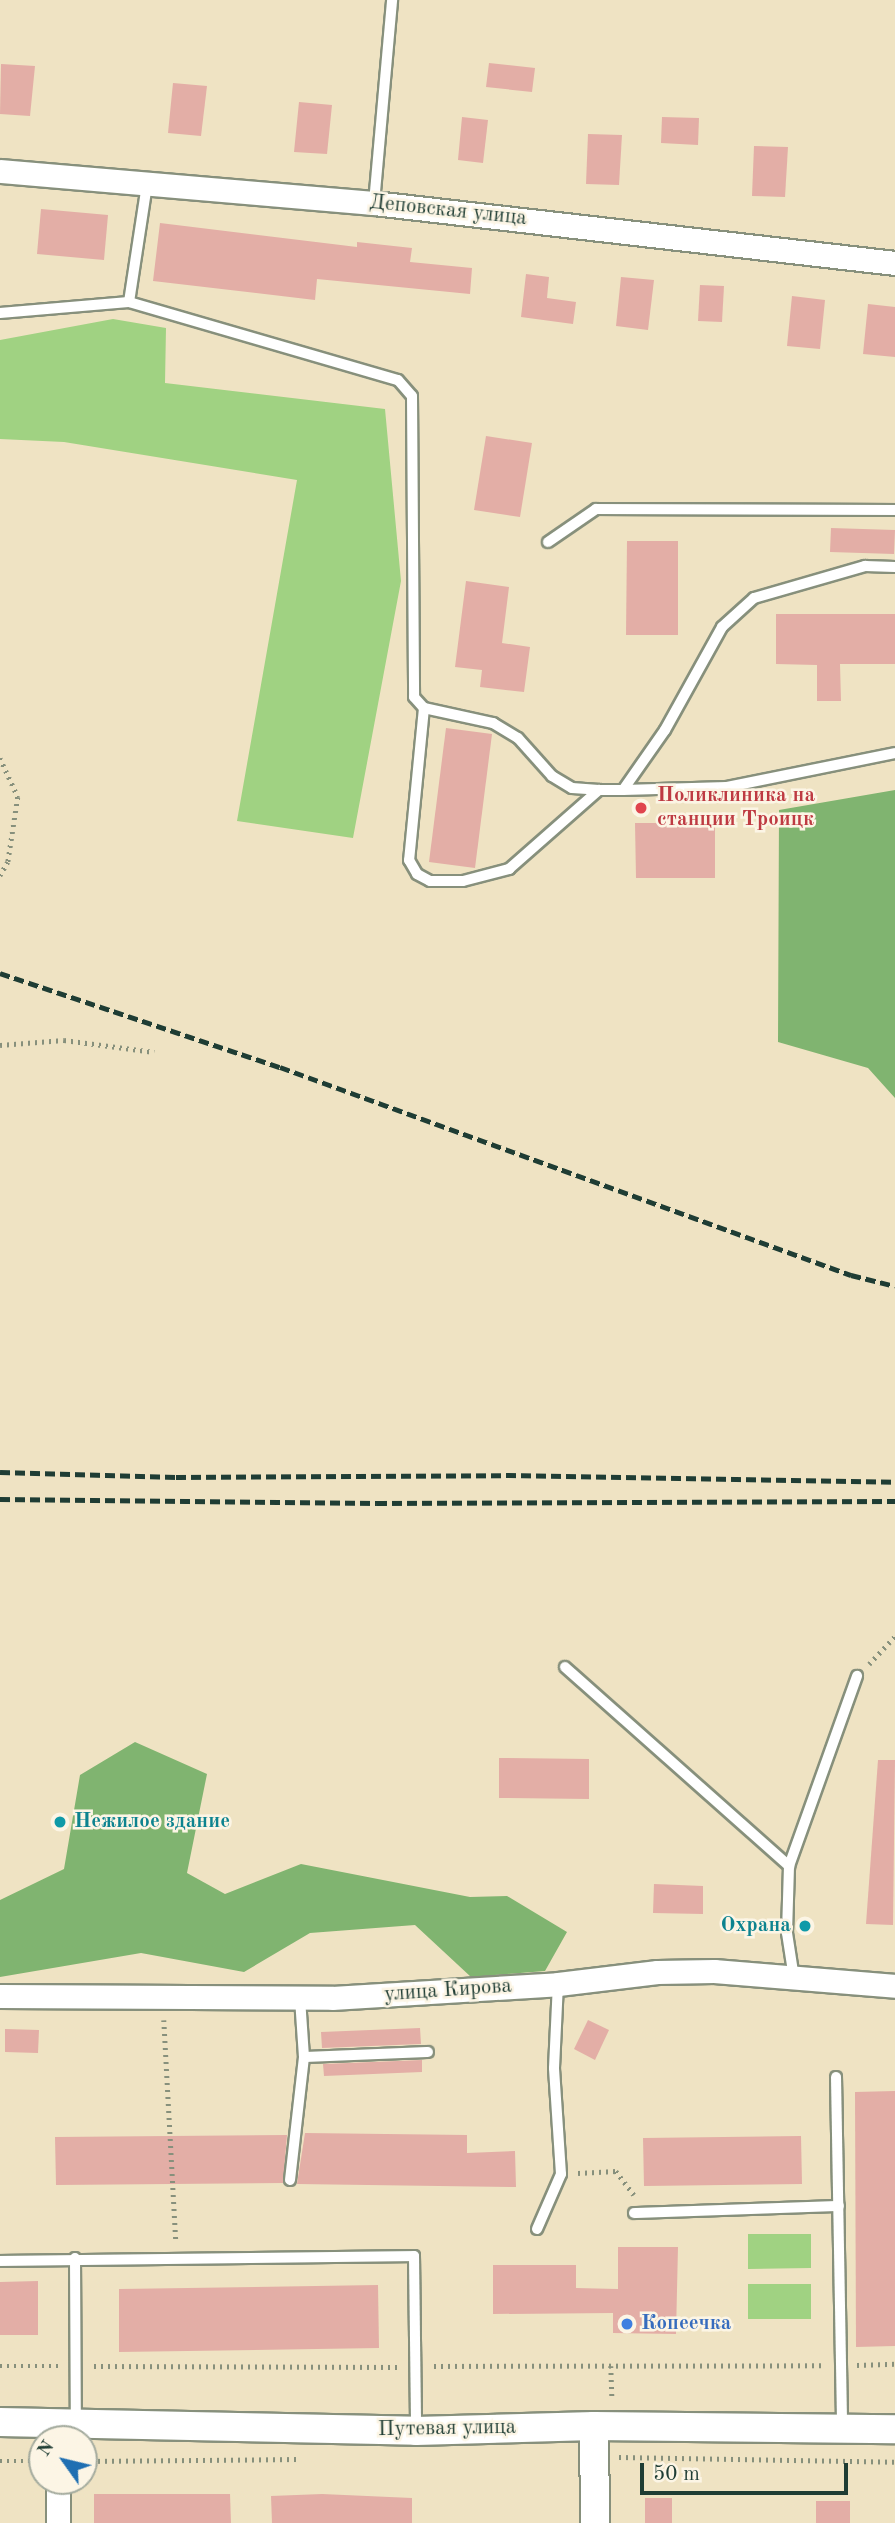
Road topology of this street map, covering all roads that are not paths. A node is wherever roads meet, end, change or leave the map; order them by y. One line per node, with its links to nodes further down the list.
1 (392, 0): 4 (lane)
2 (0, 171): 3 (street, Деповская улица)
3 (147, 182): 4 (street, Деповская улица); 6 (lane)
4 (374, 203): 5 (street, Деповская улица)
5 (895, 263)
6 (130, 302): 7 (lane); 11 (lane)
7 (0, 313)
8 (895, 510): 9 (lane)
9 (548, 542)
10 (895, 567): 14 (lane)
11 (424, 708): 13 (lane); 13 (lane)
12 (895, 753): 14 (lane)
13 (599, 790): 14 (lane)
14 (623, 790)
15 (565, 1667): 17 (lane)
16 (857, 1676): 17 (lane)
17 (789, 1866): 18 (lane)
18 (794, 1978): 19 (street, улица Кирова); 20 (street, улица Кирова)
19 (558, 1984): 22 (street, улица Кирова); 29 (lane)
20 (895, 1986)
21 (0, 1996): 22 (street, улица Кирова)
22 (300, 1999): 24 (lane)
23 (428, 2052): 24 (lane)
24 (304, 2057): 26 (lane)
25 (836, 2077): 27 (lane)
26 (290, 2180)
27 (839, 2206): 28 (lane); 37 (lane)
28 (634, 2213)
29 (537, 2229)
30 (75, 2258): 31 (lane); 34 (lane); 39 (lane)
31 (0, 2261)
32 (0, 2422): 33 (street, Путевая улица)
33 (32, 2425)
34 (65, 2425)
35 (594, 2426): 37 (street, Путевая улица); 39 (street, Путевая улица); 42 (street)
36 (98, 2428): 39 (street, Путевая улица)
37 (842, 2428): 38 (street, Путевая улица)
38 (895, 2429)
39 (416, 2431)
40 (58, 2495): 41 (street)
41 (58, 2523)
42 (595, 2523)

